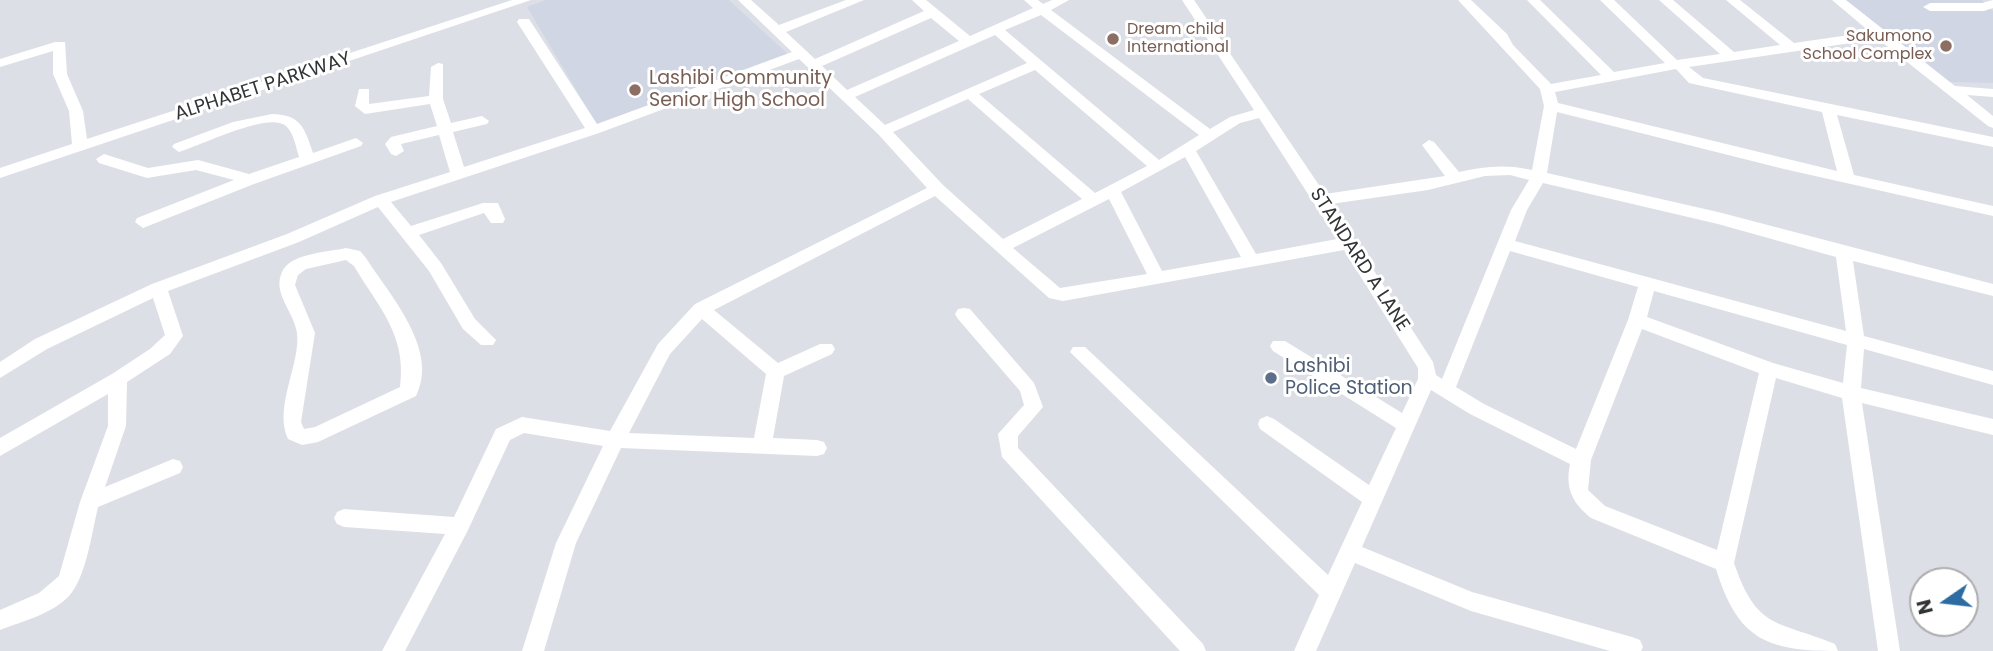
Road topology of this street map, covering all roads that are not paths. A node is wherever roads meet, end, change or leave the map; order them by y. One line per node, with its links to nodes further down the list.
1 (525, 0): 49 (street, ALPHABET PARKWAY)
2 (858, 0): 20 (street)
3 (918, 0): 17 (street)
4 (1030, 0): 16 (street)
5 (1063, 0): 16 (street)
6 (1188, 0): 39 (street, STANDARD A LANE)
7 (1464, 0): 36 (street)
8 (1533, 0): 30 (street)
9 (1606, 0): 26 (street)
10 (1665, 0): 24 (street)
11 (1732, 0): 23 (street)
12 (1838, 0): 21 (street)
13 (751, 1): 20 (street)
14 (1993, 2): 15 (street)
15 (1930, 7)
16 (1042, 9): 19 (street); 45 (street)
17 (933, 12): 22 (street); 25 (street)
18 (524, 22): 43 (street)
19 (997, 30): 22 (street); 28 (street)
20 (776, 31): 25 (street)
21 (1882, 34): 23 (street); 31 (street)
22 (969, 42): 35 (street)
23 (1791, 47): 24 (street)
24 (1731, 56): 26 (street)
25 (806, 59): 35 (street); 43 (street)
26 (1674, 62): 30 (street); 38 (street)
27 (0, 63): 49 (street)
28 (1039, 63): 33 (street); 55 (street)
29 (438, 68): 37 (street)
30 (1610, 76): 36 (street)
31 (1954, 90): 34 (street); 41 (street)
32 (364, 92): 37 (street)
33 (968, 92): 44 (street); 66 (street)
34 (1993, 93)
35 (845, 96): 44 (street)
36 (1549, 98): 58 (street); 60 (street)
37 (436, 99): 42 (street)
38 (1828, 108): 46 (street); 60 (street)
39 (1264, 112): 45 (street); 64 (street, STANDARD A LANE)
40 (482, 121): 42 (street)
41 (1993, 123)
42 (444, 128): 52 (street); 57 (street)
43 (594, 130): 57 (street)
44 (883, 131): 62 (street)
45 (1209, 135): 51 (street)
46 (1993, 142)
47 (356, 143): 54 (street)
48 (1429, 145): 59 (street)
49 (80, 147): 56 (street, ALPHABET PARKWAY)
50 (179, 147): 54 (street)
51 (1188, 150): 55 (street); 76 (street)
52 (396, 151)
53 (104, 159): 61 (street)
54 (308, 160): 61 (street)
55 (1158, 167): 63 (street)
56 (0, 173)
57 (458, 173): 65 (street)
58 (1539, 176): 59 (street); 73 (street); 75 (street)
59 (1455, 178): 64 (street)
60 (1847, 178): 67 (street)
61 (249, 180): 69 (street)
62 (937, 189): 74 (street); 82 (street)
63 (1113, 191): 66 (street); 78 (street)
64 (1320, 200): 72 (street, STANDARD A LANE)
65 (381, 201): 70 (street); 71 (street)
66 (1093, 201): 74 (street)
67 (1993, 211)
68 (497, 219): 70 (street)
69 (143, 222)
70 (408, 233): 85 (street)
71 (293, 238): 77 (street); 80 (street)
72 (1348, 243): 76 (street); 95 (street, STANDARD A LANE)
73 (1505, 244): 79 (street); 96 (street)
74 (1001, 247): 78 (street)
75 (1844, 253): 81 (street); 86 (street)
76 (1251, 260): 78 (street)
77 (301, 264): 77 (street)
78 (1157, 277)
79 (1648, 283): 84 (street); 86 (street)
80 (158, 288): 91 (street); 94 (street)
81 (1993, 290)
82 (701, 309): 92 (street); 101 (street)
83 (964, 314): 118 (street)
84 (1637, 320): 90 (street); 105 (street)
85 (486, 340)
86 (1856, 340): 93 (street); 97 (street)
87 (1279, 346): 99 (street)
88 (826, 349): 92 (street)
89 (1079, 352): 113 (street)
90 (1769, 369): 97 (street); 112 (street)
91 (0, 370)
92 (776, 372): 102 (street)
93 (1993, 378)
94 (118, 379): 103 (street); 108 (street)
95 (1427, 379): 96 (street); 99 (street)
96 (1446, 390): 105 (street)
97 (1851, 393): 100 (street); 121 (street)
98 (1267, 424): 107 (street)
99 (1405, 424): 107 (street)
100 (1993, 426)
101 (615, 440): 102 (street); 110 (street); 117 (street)
102 (762, 446): 104 (street)
103 (0, 448)
104 (817, 448)
105 (1581, 460): 112 (street)
106 (173, 467): 108 (street)
107 (1372, 498): 111 (street)
108 (90, 502): 114 (street)
109 (344, 518): 110 (street)
110 (460, 526): 116 (street)
111 (1349, 551): 113 (street); 115 (street)
112 (1724, 563): 120 (street)
113 (1330, 591): 119 (street)
114 (0, 620)
115 (1632, 647)
116 (393, 651)
117 (533, 651)
118 (1195, 651)
119 (1305, 651)
120 (1828, 651)
121 (1889, 651)

